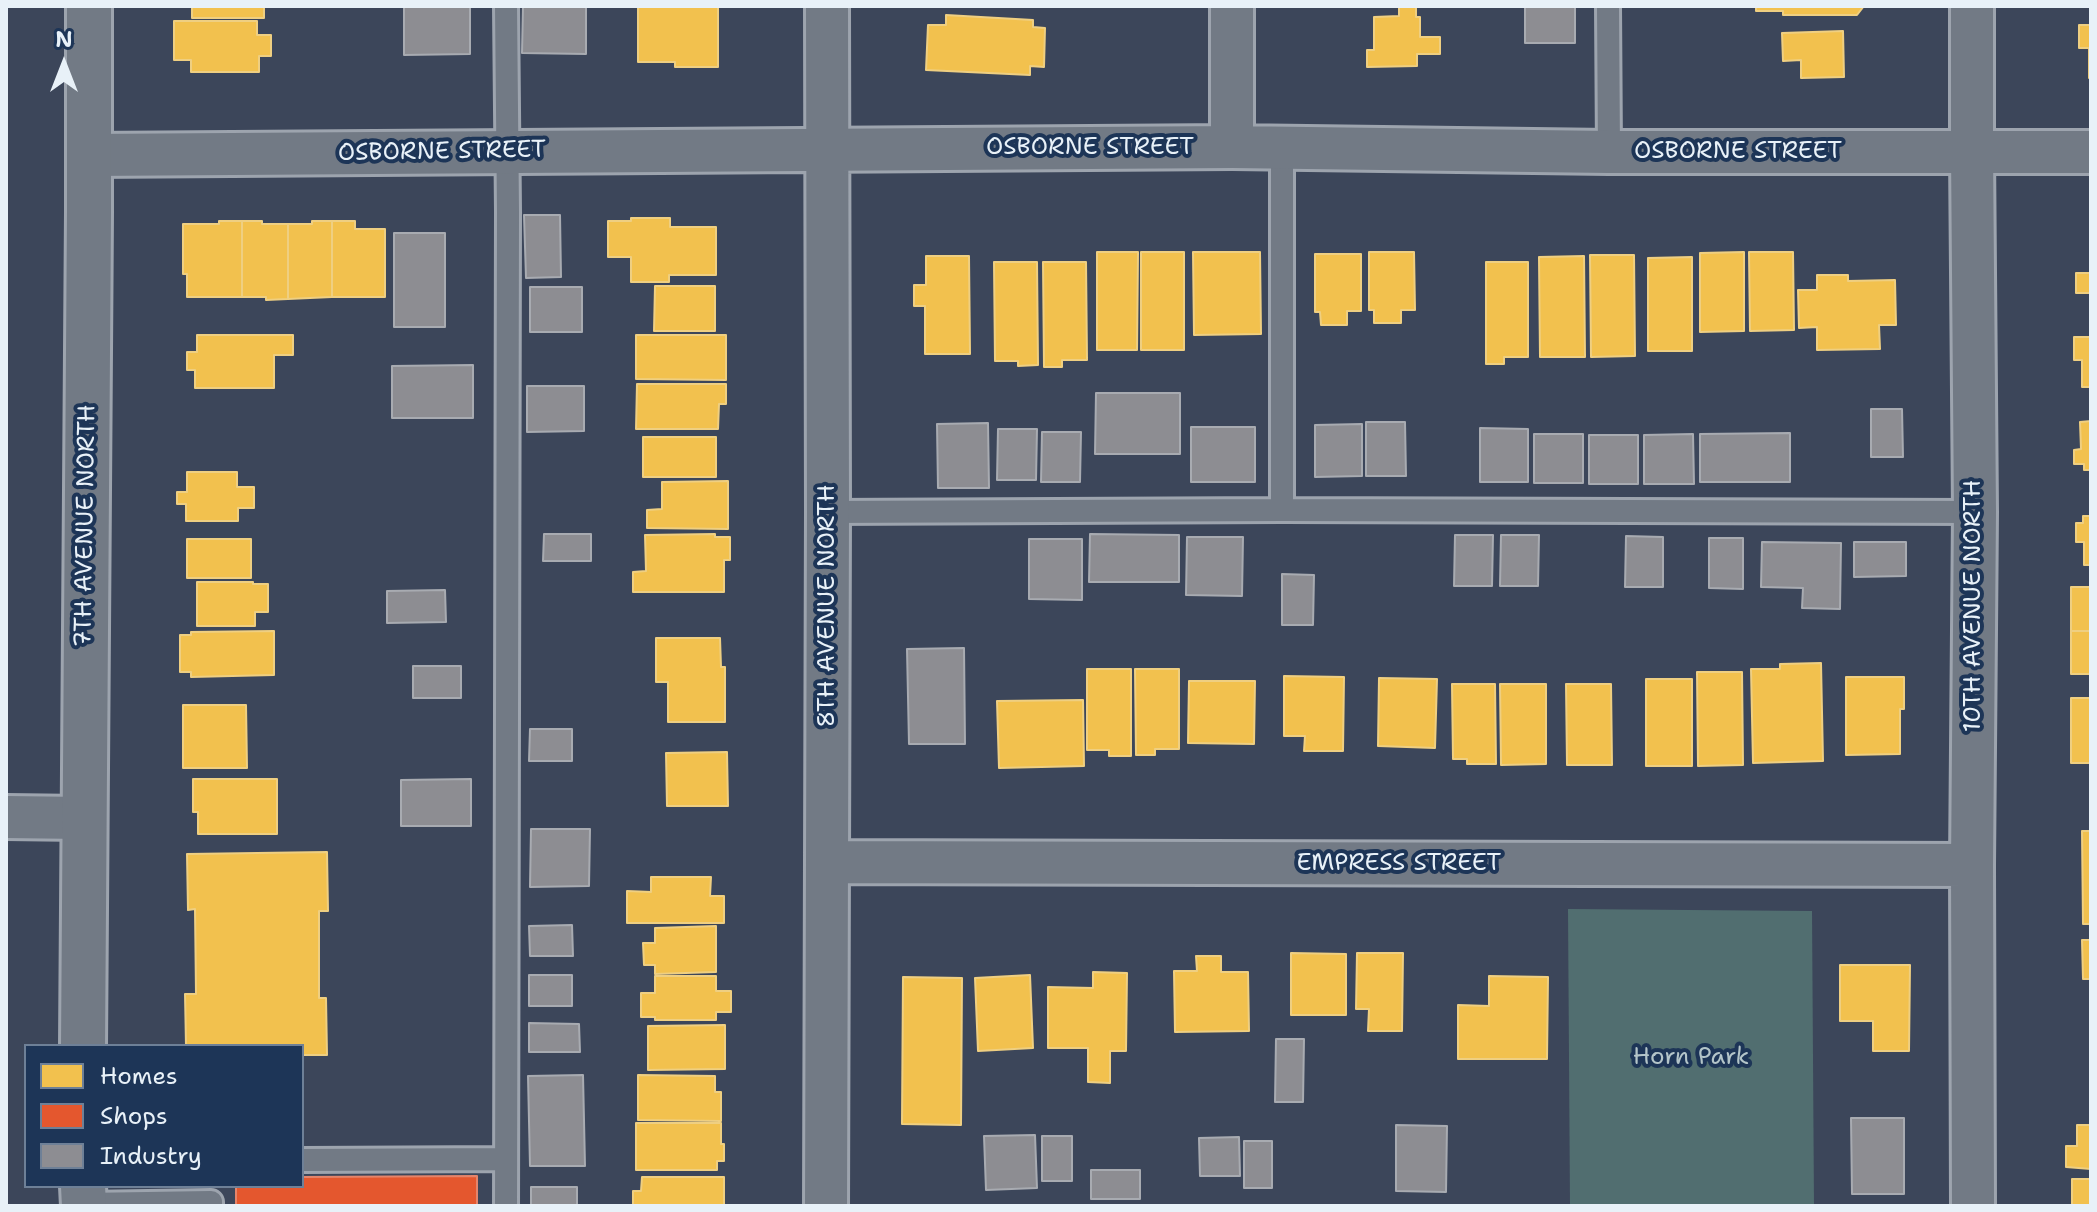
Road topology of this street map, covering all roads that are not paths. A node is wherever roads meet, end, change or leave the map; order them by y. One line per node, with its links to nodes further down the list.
1 (89, 6): 14 (street, 7TH AVENUE NORTH)
2 (506, 6): 10 (lane)
3 (827, 6): 9 (street, 8TH AVENUE NORTH)
4 (1232, 6): 7 (street)
5 (1608, 6): 11 (lane)
6 (1972, 6): 12 (street, 10TH AVENUE NORTH)
7 (1232, 147): 8 (street, OSBORNE STREET); 9 (street, OSBORNE STREET)
8 (1282, 148): 11 (street, OSBORNE STREET); 15 (lane)
9 (826, 150): 10 (street, OSBORNE STREET); 16 (street, 8TH AVENUE NORTH)
10 (507, 152): 14 (street, OSBORNE STREET); 23 (lane)
11 (1609, 152): 12 (street, OSBORNE STREET)
12 (1972, 152): 13 (street, OSBORNE STREET); 17 (street, 10TH AVENUE NORTH)
13 (2091, 152)
14 (89, 155): 19 (street, 7TH AVENUE NORTH)
15 (1282, 510): 16 (lane); 17 (lane)
16 (828, 512): 20 (street, 8TH AVENUE NORTH)
17 (1975, 512): 21 (street, 10TH AVENUE NORTH)
18 (6, 817): 19 (street)
19 (83, 818): 22 (street, 7TH AVENUE NORTH)
20 (827, 862): 21 (street, EMPRESS STREET); 28 (street, 8TH AVENUE NORTH)
21 (1972, 865): 29 (street, 10TH AVENUE NORTH)
22 (83, 1044)
23 (506, 1159): 24 (lane); 27 (lane)
24 (304, 1160)
25 (84, 1199): 26 (lane)
26 (211, 1206)
27 (506, 1206)
28 (826, 1206)
29 (1973, 1206)

